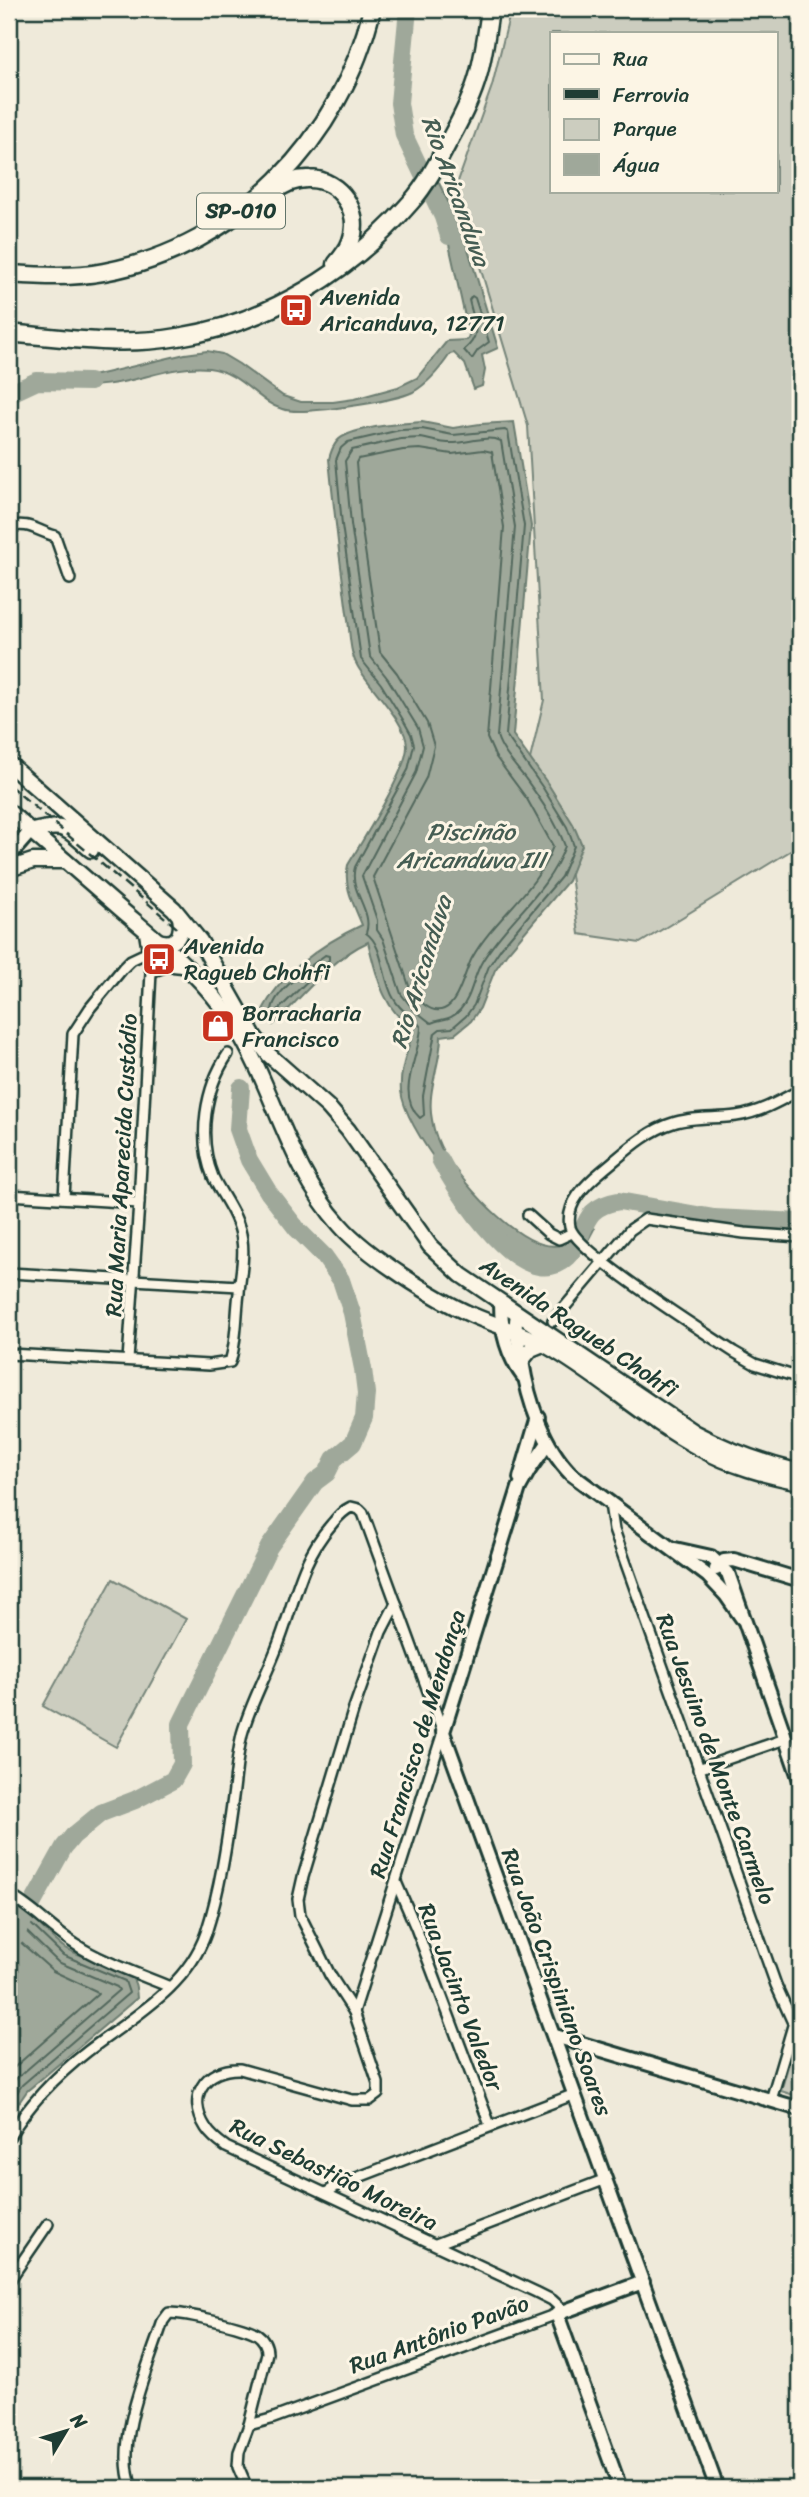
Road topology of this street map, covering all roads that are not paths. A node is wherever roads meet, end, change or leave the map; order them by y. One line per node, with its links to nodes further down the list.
1 (372, 9): 3 (highway, SP-010)
2 (490, 9): 5 (highway)
3 (255, 201): 4 (highway, SP-010); 5 (highway)
4 (9, 274)
5 (324, 280): 6 (highway)
6 (9, 333)
7 (9, 527): 8 (street)
8 (70, 579)
9 (9, 764): 15 (main road, Avenida Ragueb Chohfi)
10 (9, 812): 11 (main road, Avenida Ragueb Chohfi)
11 (30, 832): 12 (street); 13 (main road, Avenida Ragueb Chohfi); 15 (main road)
12 (9, 856)
13 (65, 862): 14 (main road); 17 (main road, Avenida Ragueb Chohfi)
14 (9, 869)
15 (163, 900): 16 (main road, Avenida Ragueb Chohfi)
16 (180, 917): 17 (main road); 32 (main road, Avenida Ragueb Chohfi)
17 (153, 947): 18 (main road, Avenida Ragueb Chohfi); 19 (street, Rua Maria Aparecida Custódio); 23 (street)
18 (190, 968): 19 (street); 35 (main road, Avenida Ragueb Chohfi)
19 (151, 972): 24 (street, Rua Maria Aparecida Custódio)
20 (228, 1054): 31 (street)
21 (800, 1090): 26 (street)
22 (9, 1195): 23 (street)
23 (64, 1198): 24 (street)
24 (139, 1203): 30 (street, Rua Maria Aparecida Custódio)
25 (528, 1215): 26 (street)
26 (574, 1236): 28 (street)
27 (800, 1237): 28 (street)
28 (604, 1261): 34 (street); 41 (street)
29 (9, 1273): 30 (street)
30 (134, 1279): 31 (street); 38 (street, Rua Maria Aparecida Custódio)
31 (239, 1286): 38 (street)
32 (501, 1304): 33 (main road, Avenida Ragueb Chohfi); 35 (street)
33 (517, 1314): 35 (street); 44 (main road, Avenida Ragueb Chohfi)
34 (553, 1321)
35 (507, 1328): 36 (main road, Avenida Ragueb Chohfi); 39 (street); 40 (street)
36 (543, 1344): 39 (main road); 45 (main road, Avenida Ragueb Chohfi)
37 (9, 1354): 38 (street)
38 (128, 1360)
39 (522, 1360): 40 (street)
40 (523, 1377): 42 (street)
41 (800, 1378)
42 (538, 1416): 43 (street); 46 (street, Rua Francisco de Mendonça)
43 (548, 1443): 46 (street, Rua Francisco de Mendonça); 47 (street)
44 (800, 1470)
45 (800, 1482)
46 (519, 1488): 54 (street, Rua Francisco de Mendonça)
47 (610, 1504): 48 (street); 56 (street, Rua Jesuino de Monte Carmelo)
48 (672, 1548): 49 (street); 50 (street)
49 (720, 1564): 50 (street); 51 (street); 53 (street)
50 (708, 1576): 53 (street)
51 (800, 1580)
52 (396, 1602): 54 (street, Rua João Crispiniano Soares); 60 (street, Rua João Crispiniano Soares); 62 (street, Rua Sebastião Moreira)
53 (742, 1618): 55 (street)
54 (443, 1732): 58 (street, Rua Francisco de Mendonça); 64 (street, Rua João Crispiniano Soares)
55 (785, 1739): 56 (street); 57 (street)
56 (698, 1769): 63 (street, Rua Jesuino de Monte Carmelo)
57 (800, 1780)
58 (396, 1882): 62 (street, Rua Francisco de Mendonça); 68 (street, Rua Jacinto Valedor)
59 (9, 1895): 60 (street)
60 (170, 1987): 69 (street)
61 (800, 2002): 63 (street)
62 (354, 2012): 71 (street, Rua Sebastião Moreira)
63 (794, 2025): 66 (street)
64 (555, 2036): 65 (street, Rua João Crispiniano Soares); 66 (street)
65 (575, 2094): 68 (street); 70 (street, Rua João Crispiniano Soares)
66 (771, 2100): 67 (street)
67 (800, 2109)
68 (490, 2125): 71 (street)
69 (9, 2137)
70 (606, 2179): 73 (street); 75 (street, Rua João Crispiniano Soares)
71 (326, 2193): 73 (street, Rua Sebastião Moreira)
72 (48, 2224): 74 (street)
73 (436, 2244): 76 (street, Rua Sebastião Moreira)
74 (9, 2281)
75 (643, 2282): 76 (street, Rua Antônio Pavão); 81 (street, Rua João Crispiniano Soares)
76 (560, 2312): 77 (street, Rua Antônio Pavão); 78 (street)
77 (249, 2425): 79 (street); 80 (street)
78 (615, 2487)
79 (132, 2488)
80 (247, 2488)
81 (717, 2488)

